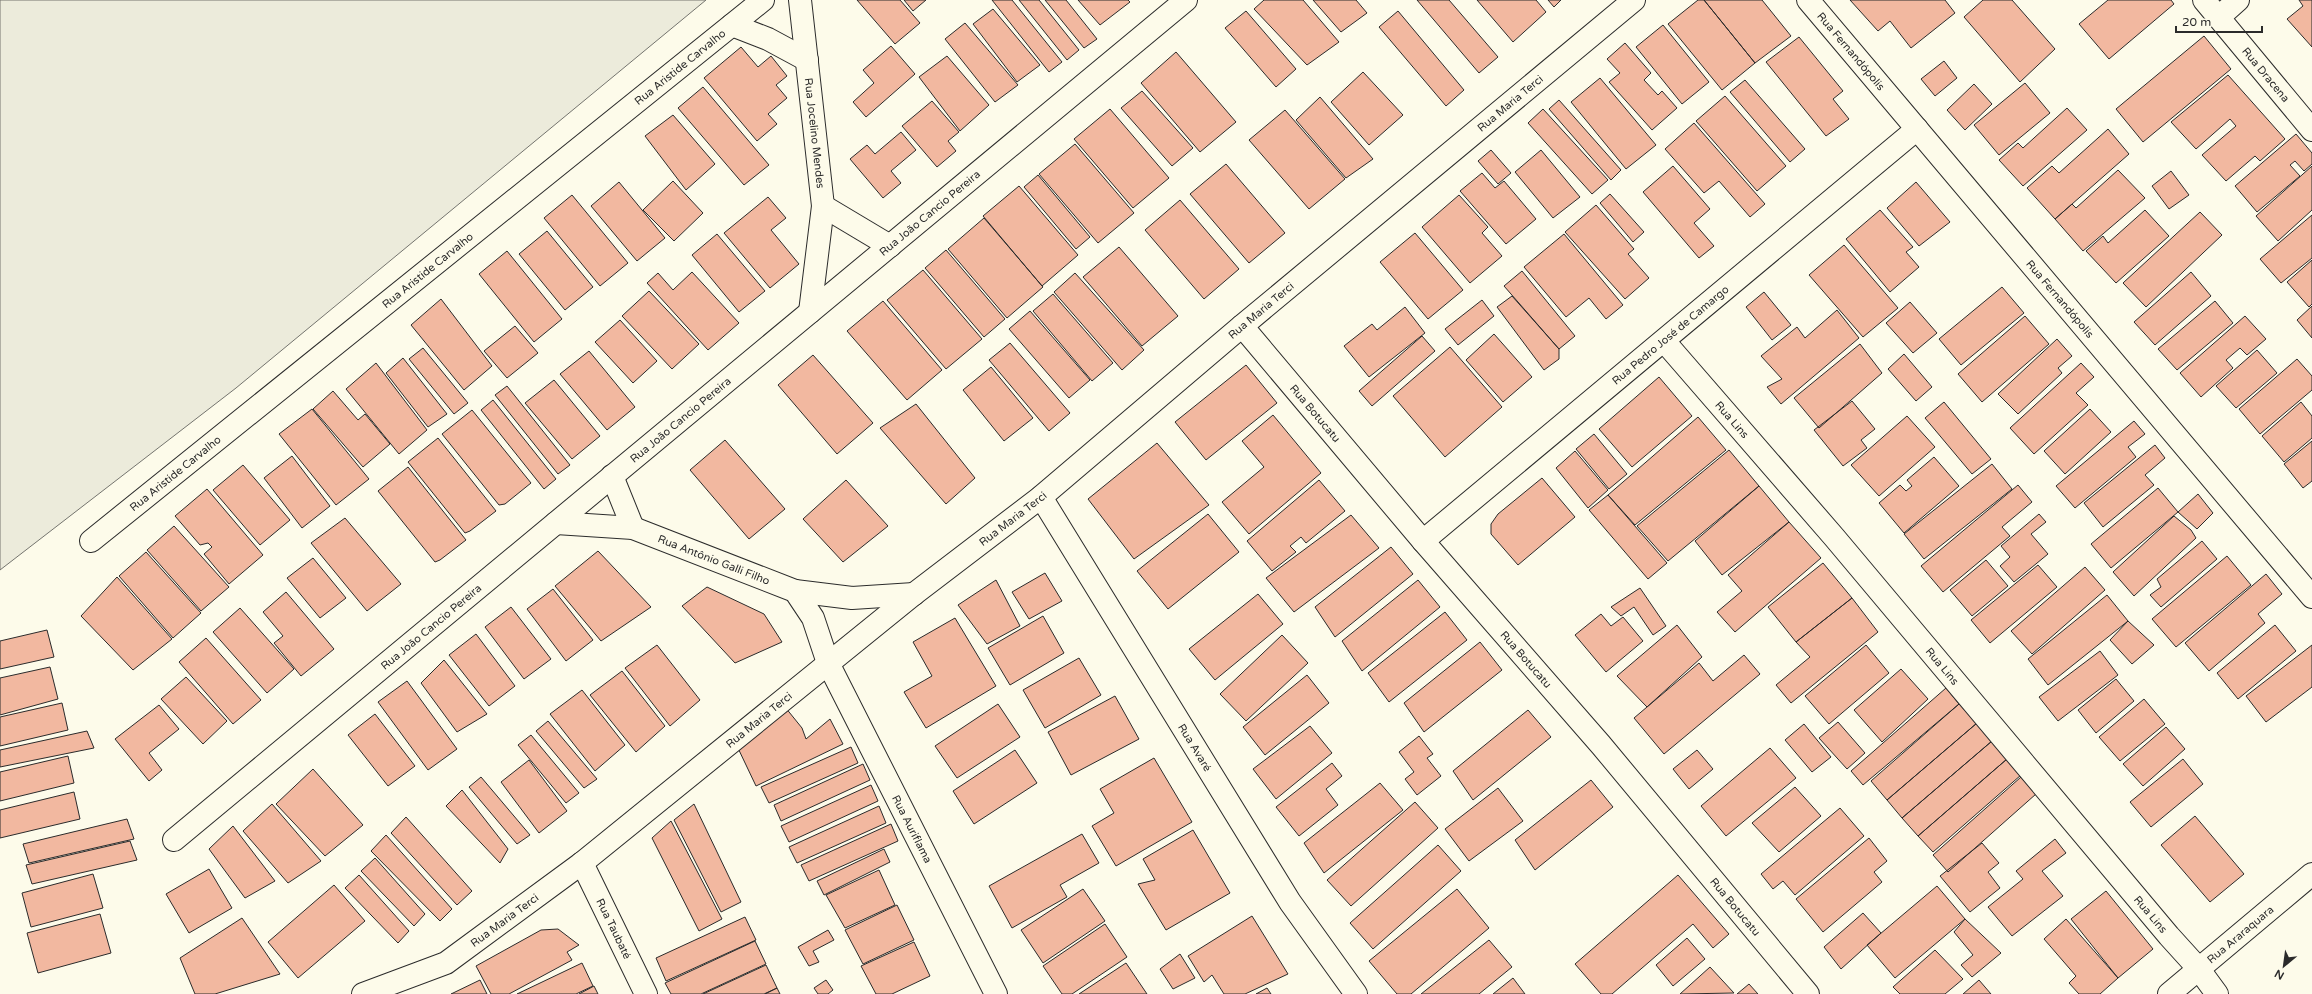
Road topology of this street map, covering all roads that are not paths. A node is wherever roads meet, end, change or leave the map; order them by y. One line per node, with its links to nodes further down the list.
1 (763, 0): 9 (street, Rua Aristide Carvalho)
2 (800, 0): 10 (street, Rua Jocelino Mendes)
3 (1186, 0): 14 (street, Rua João Cancio Pereira)
4 (1634, 0): 16 (street, Rua Maria Terci)
5 (1808, 0): 11 (street, Rua Fernandópolis)
6 (2204, 0): 8 (street, Rua Dracena)
7 (2238, 0): 8 (street)
8 (2219, 17): 12 (street, Rua Dracena)
9 (732, 26): 10 (street); 22 (street, Rua Aristide Carvalho)
10 (807, 60): 13 (street, Rua Jocelino Mendes)
11 (1917, 130): 17 (street, Rua Pedro José de Camargo); 26 (street, Rua Fernandópolis)
12 (2312, 130)
13 (823, 206): 14 (street); 15 (street, Rua Jocelino Mendes)
14 (890, 246): 15 (street, Rua João Cancio Pereira)
15 (810, 312): 18 (street, Rua João Cancio Pereira)
16 (1242, 326): 19 (street, Rua Maria Terci); 23 (street, Rua Botucatu)
17 (1664, 341): 23 (street, Rua Pedro José de Camargo); 31 (street, Rua Lins)
18 (612, 476): 20 (street, Rua João Cancio Pereira); 21 (street)
19 (1041, 497): 25 (street, Rua Maria Terci); 35 (street, Rua Avaré)
20 (556, 523): 21 (street, Rua Antônio Galli Filho); 28 (street, Rua João Cancio Pereira)
21 (633, 528): 24 (street, Rua Antônio Galli Filho)
22 (91, 541)
23 (1424, 541): 36 (street, Rua Botucatu)
24 (795, 591): 25 (street, Rua Antônio Galli Filho); 27 (street)
25 (914, 594): 27 (street, Rua Maria Terci)
26 (2312, 597)
27 (828, 663): 29 (street, Rua Maria Terci); 34 (street, Rua Auriflama)
28 (174, 840)
29 (582, 863): 32 (street, Rua Maria Terci); 33 (street, Rua Taubaté)
30 (2312, 874): 31 (street, Rua Araraquara)
31 (2198, 968): 37 (street, Rua Araraquara); 38 (street, Rua Lins)
32 (373, 993)
33 (646, 994)
34 (996, 994)
35 (1356, 994)
36 (1808, 994)
37 (2169, 994)
38 (2217, 994)

